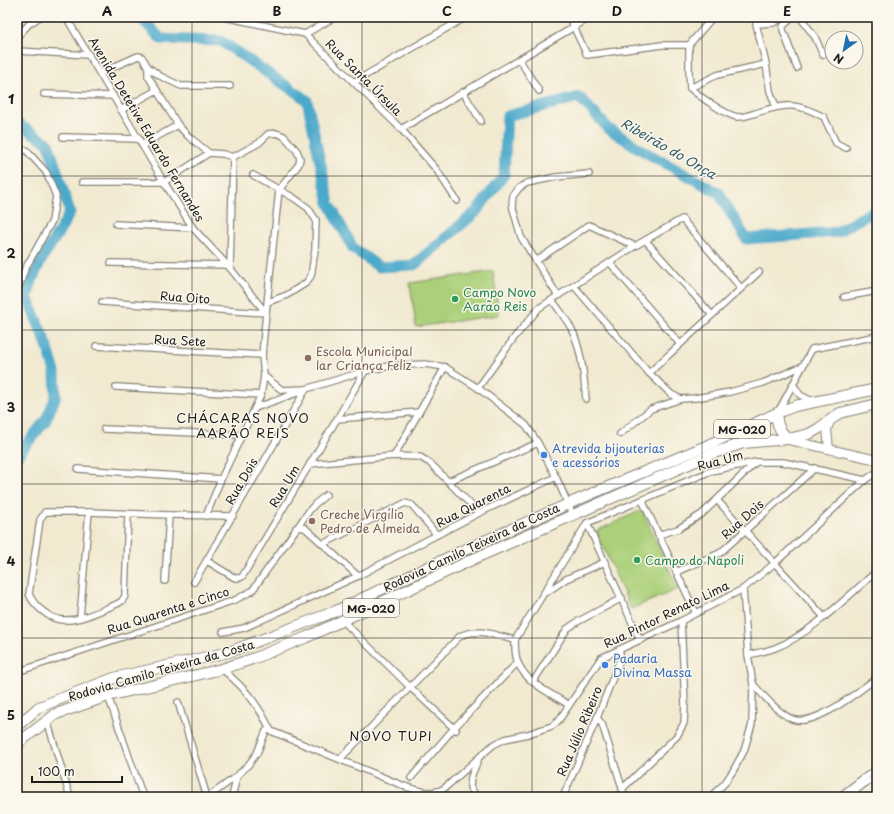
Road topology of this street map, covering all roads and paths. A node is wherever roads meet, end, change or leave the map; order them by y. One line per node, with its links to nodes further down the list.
1 (40, 17): 15 (street)
2 (66, 17): 18 (street, Avenida Detetive Eduardo Fernandes)
3 (224, 17): 14 (street)
4 (335, 17): 14 (street)
5 (466, 17): 25 (street)
6 (569, 17): 13 (street)
7 (578, 17): 13 (street)
8 (591, 17): 13 (street)
9 (713, 17): 16 (street)
10 (780, 17): 21 (street)
11 (793, 17): 23 (street)
12 (800, 17): 19 (street)
13 (574, 27): 16 (street); 20 (street)
14 (305, 34): 25 (street, Rua Santa Úrsula)
15 (17, 37)
16 (689, 45): 27 (street)
17 (17, 51): 18 (street)
18 (89, 55): 24 (street, Avenida Detetive Eduardo Fernandes)
19 (823, 55)
20 (520, 59): 29 (street); 30 (street)
21 (766, 64): 27 (street); 33 (street)
22 (148, 67): 24 (street); 26 (street); 28 (street)
23 (797, 68)
24 (100, 73): 32 (street, Avenida Detetive Eduardo Fernandes)
25 (354, 82): 37 (street, Rua Santa Úrsula)
26 (230, 86)
27 (690, 88): 33 (street)
28 (157, 90): 34 (street); 36 (street)
29 (539, 91)
30 (463, 92): 35 (street); 37 (street)
31 (44, 94): 32 (street)
32 (114, 96): 34 (street, Avenida Detetive Eduardo Fernandes)
33 (776, 107): 41 (street)
34 (122, 110): 39 (street, Avenida Detetive Eduardo Fernandes)
35 (481, 121)
36 (178, 125): 40 (street); 43 (street)
37 (401, 129): 50 (street, Rua Santa Úrsula)
38 (63, 137): 39 (street)
39 (139, 139): 40 (street, Avenida Detetive Eduardo Fernandes)
40 (142, 145): 48 (street, Avenida Detetive Eduardo Fernandes)
41 (846, 148)
42 (26, 150): 63 (street)
43 (209, 152): 44 (street); 48 (street)
44 (233, 157): 49 (street); 58 (street)
45 (589, 174): 55 (street)
46 (253, 175): 49 (street)
47 (82, 182): 48 (street)
48 (164, 182): 52 (street, Avenida Detetive Eduardo Fernandes)
49 (279, 190): 68 (street); 68 (street)
50 (457, 201)
51 (116, 224): 52 (street)
52 (194, 228): 58 (street, Avenida Detetive Eduardo Fernandes)
53 (646, 241): 54 (street); 61 (street); 70 (street)
54 (635, 246): 55 (street); 57 (street)
55 (536, 261): 64 (street)
56 (111, 263): 58 (street)
57 (610, 263): 60 (street); 72 (street)
58 (229, 267): 69 (street, Avenida Detetive Eduardo Fernandes)
59 (759, 272): 61 (street)
60 (574, 286): 64 (street); 78 (street)
61 (741, 288): 70 (street)
62 (877, 290): 65 (street)
63 (17, 292)
64 (558, 296): 66 (street)
65 (844, 297)
66 (552, 300): 82 (street); 87 (street)
67 (102, 302): 69 (street, Rua Oito)
68 (268, 302): 69 (street)
69 (266, 313): 74 (street)
70 (712, 315): 72 (street)
71 (877, 336): 75 (street)
72 (680, 344): 78 (street)
73 (96, 346): 74 (street, Rua Sete)
74 (262, 355): 79 (street)
75 (803, 366): 80 (street); 86 (street)
76 (445, 367): 77 (street); 82 (street); 91 (street)
77 (364, 371): 83 (street); 93 (street, Rua Um)
78 (649, 373): 86 (street)
79 (264, 376): 83 (street); 85 (street)
80 (793, 384): 88 (street); 92 (street)
81 (116, 387): 85 (street)
82 (478, 388): 99 (street)
83 (306, 389): 90 (street); 122 (street, Rua Dois)
84 (877, 389): 88 (highway, MG-020)
85 (261, 395): 90 (street)
86 (680, 398): 96 (street)
87 (586, 399)
88 (814, 402): 92 (highway, MG-020)
89 (877, 404): 94 (highway, MG-020)
90 (255, 408): 97 (street)
91 (419, 412): 93 (street); 101 (street)
92 (777, 413): 98 (highway); 115 (highway, Rodovia Camilo Teixeira da Costa / MG-020)
93 (337, 419): 104 (street, Rua Um)
94 (831, 419): 98 (highway, MG-020); 100 (street)
95 (104, 429): 97 (street)
96 (620, 434)
97 (242, 435): 109 (street)
98 (788, 439): 100 (street, Rodovia Camilo Teixeira da Costa); 119 (highway, Rodovia Camilo Teixeira da Costa / MG-020)
99 (538, 443): 108 (street); 111 (street)
100 (829, 449): 102 (street, Rodovia Camilo Teixeira da Costa)
101 (394, 456): 104 (street); 111 (street)
102 (875, 458)
103 (756, 462): 105 (street, Rua Um); 113 (street, Rua Um); 114 (street)
104 (310, 464): 129 (street, Rua Um)
105 (815, 468): 110 (street, Rua Um); 125 (street, Rua Dois)
106 (78, 469): 109 (street)
107 (877, 472): 110 (street, Rua Pintor Renato Lima)
108 (556, 477): 115 (street); 117 (street, Rua Quarenta)
109 (221, 479): 121 (street)
110 (865, 480): 131 (street, Rua Pintor Renato Lima)
111 (448, 481): 117 (street)
112 (326, 496): 124 (street, Rua Quarenta e Cinco)
113 (642, 500): 123 (street, Rua Um); 127 (street)
114 (717, 500): 125 (street); 127 (street)
115 (567, 504): 119 (street); 162 (highway, Rodovia Camilo Teixeira da Costa / MG-020)
116 (88, 512): 118 (street); 142 (street); 142 (street)
117 (479, 513): 126 (street, Rua Quarenta)
118 (128, 514): 120 (street); 142 (street)
119 (573, 515): 143 (highway, Rodovia Camilo Teixeira da Costa / MG-020)
120 (169, 516): 121 (street); 135 (street)
121 (206, 516): 122 (street)
122 (233, 516): 129 (street, Rua Dois)
123 (588, 523): 130 (street); 138 (street)
124 (296, 528): 128 (street); 152 (street, Rua Quarenta e Cinco)
125 (745, 532): 131 (street); 133 (street, Rua Dois)
126 (437, 535): 128 (street); 134 (street, Rua Quarenta)
127 (658, 535): 133 (street)
128 (323, 544): 134 (street)
129 (207, 561): 136 (street, Rua Dois)
130 (605, 562): 138 (street); 139 (street)
131 (775, 563): 137 (street, Rua Pintor Renato Lima); 141 (street)
132 (877, 571): 141 (street)
133 (676, 572): 140 (street)
134 (358, 576): 145 (street, Rua Quarenta)
135 (165, 581)
136 (194, 582)
137 (742, 589): 140 (street, Rua Pintor Renato Lima); 149 (street)
138 (542, 597): 146 (street)
139 (622, 598): 147 (street); 154 (street)
140 (696, 613): 144 (street, Rua Pintor Renato Lima)
141 (824, 617): 149 (street)
142 (80, 618)
143 (343, 621): 151 (highway, Rodovia Camilo Teixeira da Costa / MG-020); 156 (street)
144 (681, 621): 147 (street, Rua Pintor Renato Lima); 172 (street)
145 (223, 632)
146 (515, 640): 150 (street); 156 (street)
147 (640, 640): 148 (street, Rua Pintor Renato Lima)
148 (619, 650): 159 (street, Rua Pintor Renato Lima); 160 (street, Rua Júlio Ribeiro)
149 (748, 655): 155 (street)
150 (518, 662): 154 (street); 163 (street)
151 (222, 668): 157 (highway, Rodovia Camilo Teixeira da Costa / MG-020); 164 (street)
152 (17, 672)
153 (877, 678): 155 (street)
154 (533, 682): 159 (street)
155 (753, 684): 180 (street)
156 (410, 687): 163 (street); 167 (street)
157 (108, 696): 161 (highway, Rodovia Camilo Teixeira da Costa / MG-020); 174 (street)
158 (178, 702): 175 (street)
159 (569, 705): 166 (street, Rua Pintor Renato Lima)
160 (598, 718): 172 (street); 178 (street, Rua Júlio Ribeiro)
161 (47, 720): 165 (highway, Rodovia Camilo Teixeira da Costa / MG-020); 173 (street)
162 (17, 726)
163 (455, 729): 171 (street)
164 (271, 731): 167 (street, Rua Pintor Renato Lima); 169 (street)
165 (17, 744)
166 (481, 755): 171 (street, Rua Pintor Renato Lima); 177 (street)
167 (340, 759): 171 (street, Rua Pintor Renato Lima)
168 (877, 769): 181 (street)
169 (237, 776): 175 (street); 176 (street)
170 (877, 777): 182 (street)
171 (407, 782)
172 (622, 789): 179 (street)
173 (70, 797)
174 (143, 797)
175 (207, 797)
176 (232, 797)
177 (481, 797)
178 (563, 797)
179 (625, 797)
180 (710, 797)
181 (839, 797)
182 (847, 797)

